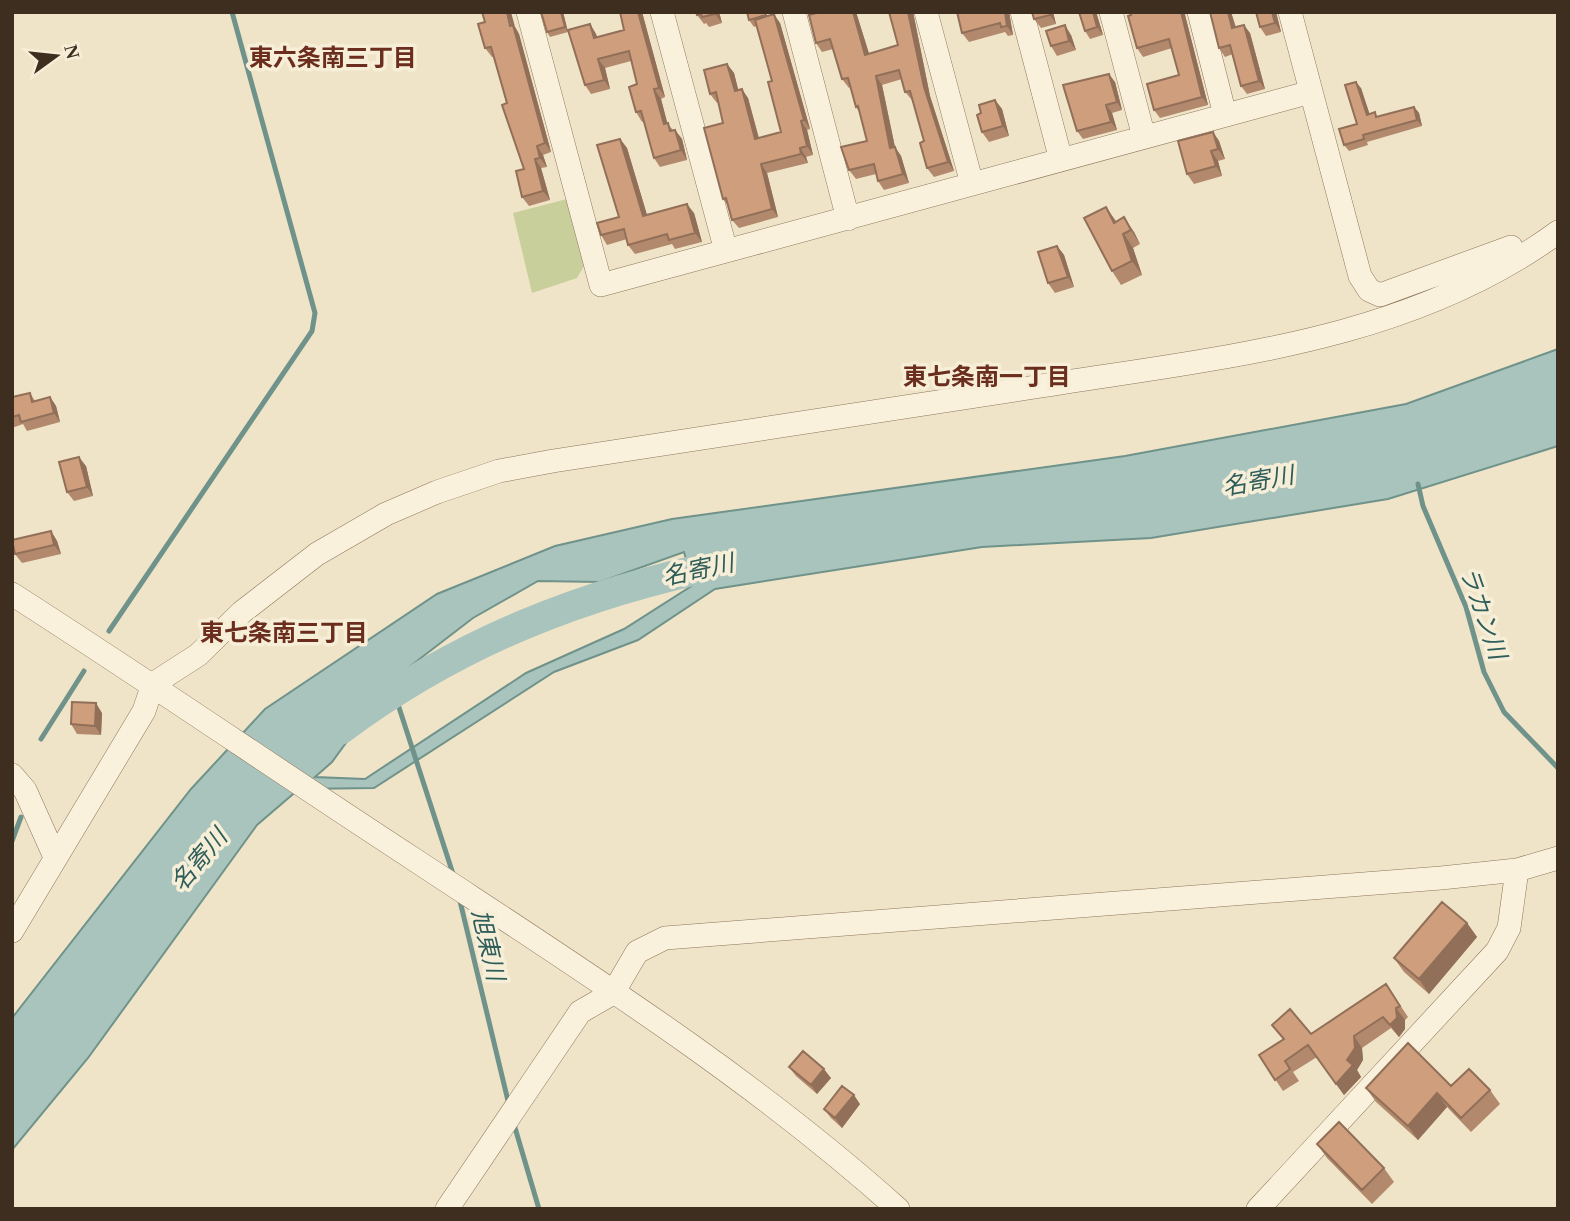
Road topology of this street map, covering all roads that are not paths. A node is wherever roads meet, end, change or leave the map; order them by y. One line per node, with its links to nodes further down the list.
1 (528, 12): 16 (street)
2 (662, 12): 16 (street)
3 (794, 12): 14 (street)
4 (926, 12): 13 (street)
5 (1022, 12): 12 (street)
6 (1111, 12): 11 (street)
7 (1199, 12): 10 (street)
8 (1290, 12): 9 (street)
9 (1311, 92): 10 (street); 15 (street)
10 (1225, 115): 11 (street)
11 (1144, 137): 12 (street)
12 (1061, 160): 13 (street)
13 (972, 184): 14 (street)
14 (848, 219): 16 (street)
15 (1552, 241): 18 (street)
16 (726, 251)
17 (12, 594): 18 (street)
18 (153, 684): 20 (street); 24 (street)
19 (12, 775): 20 (street)
20 (55, 857): 23 (street)
21 (1558, 858): 22 (street)
22 (1517, 870): 24 (street); 27 (street)
23 (12, 931)
24 (613, 993): 25 (street); 26 (street)
25 (447, 1209)
26 (898, 1209)
27 (1258, 1209)

